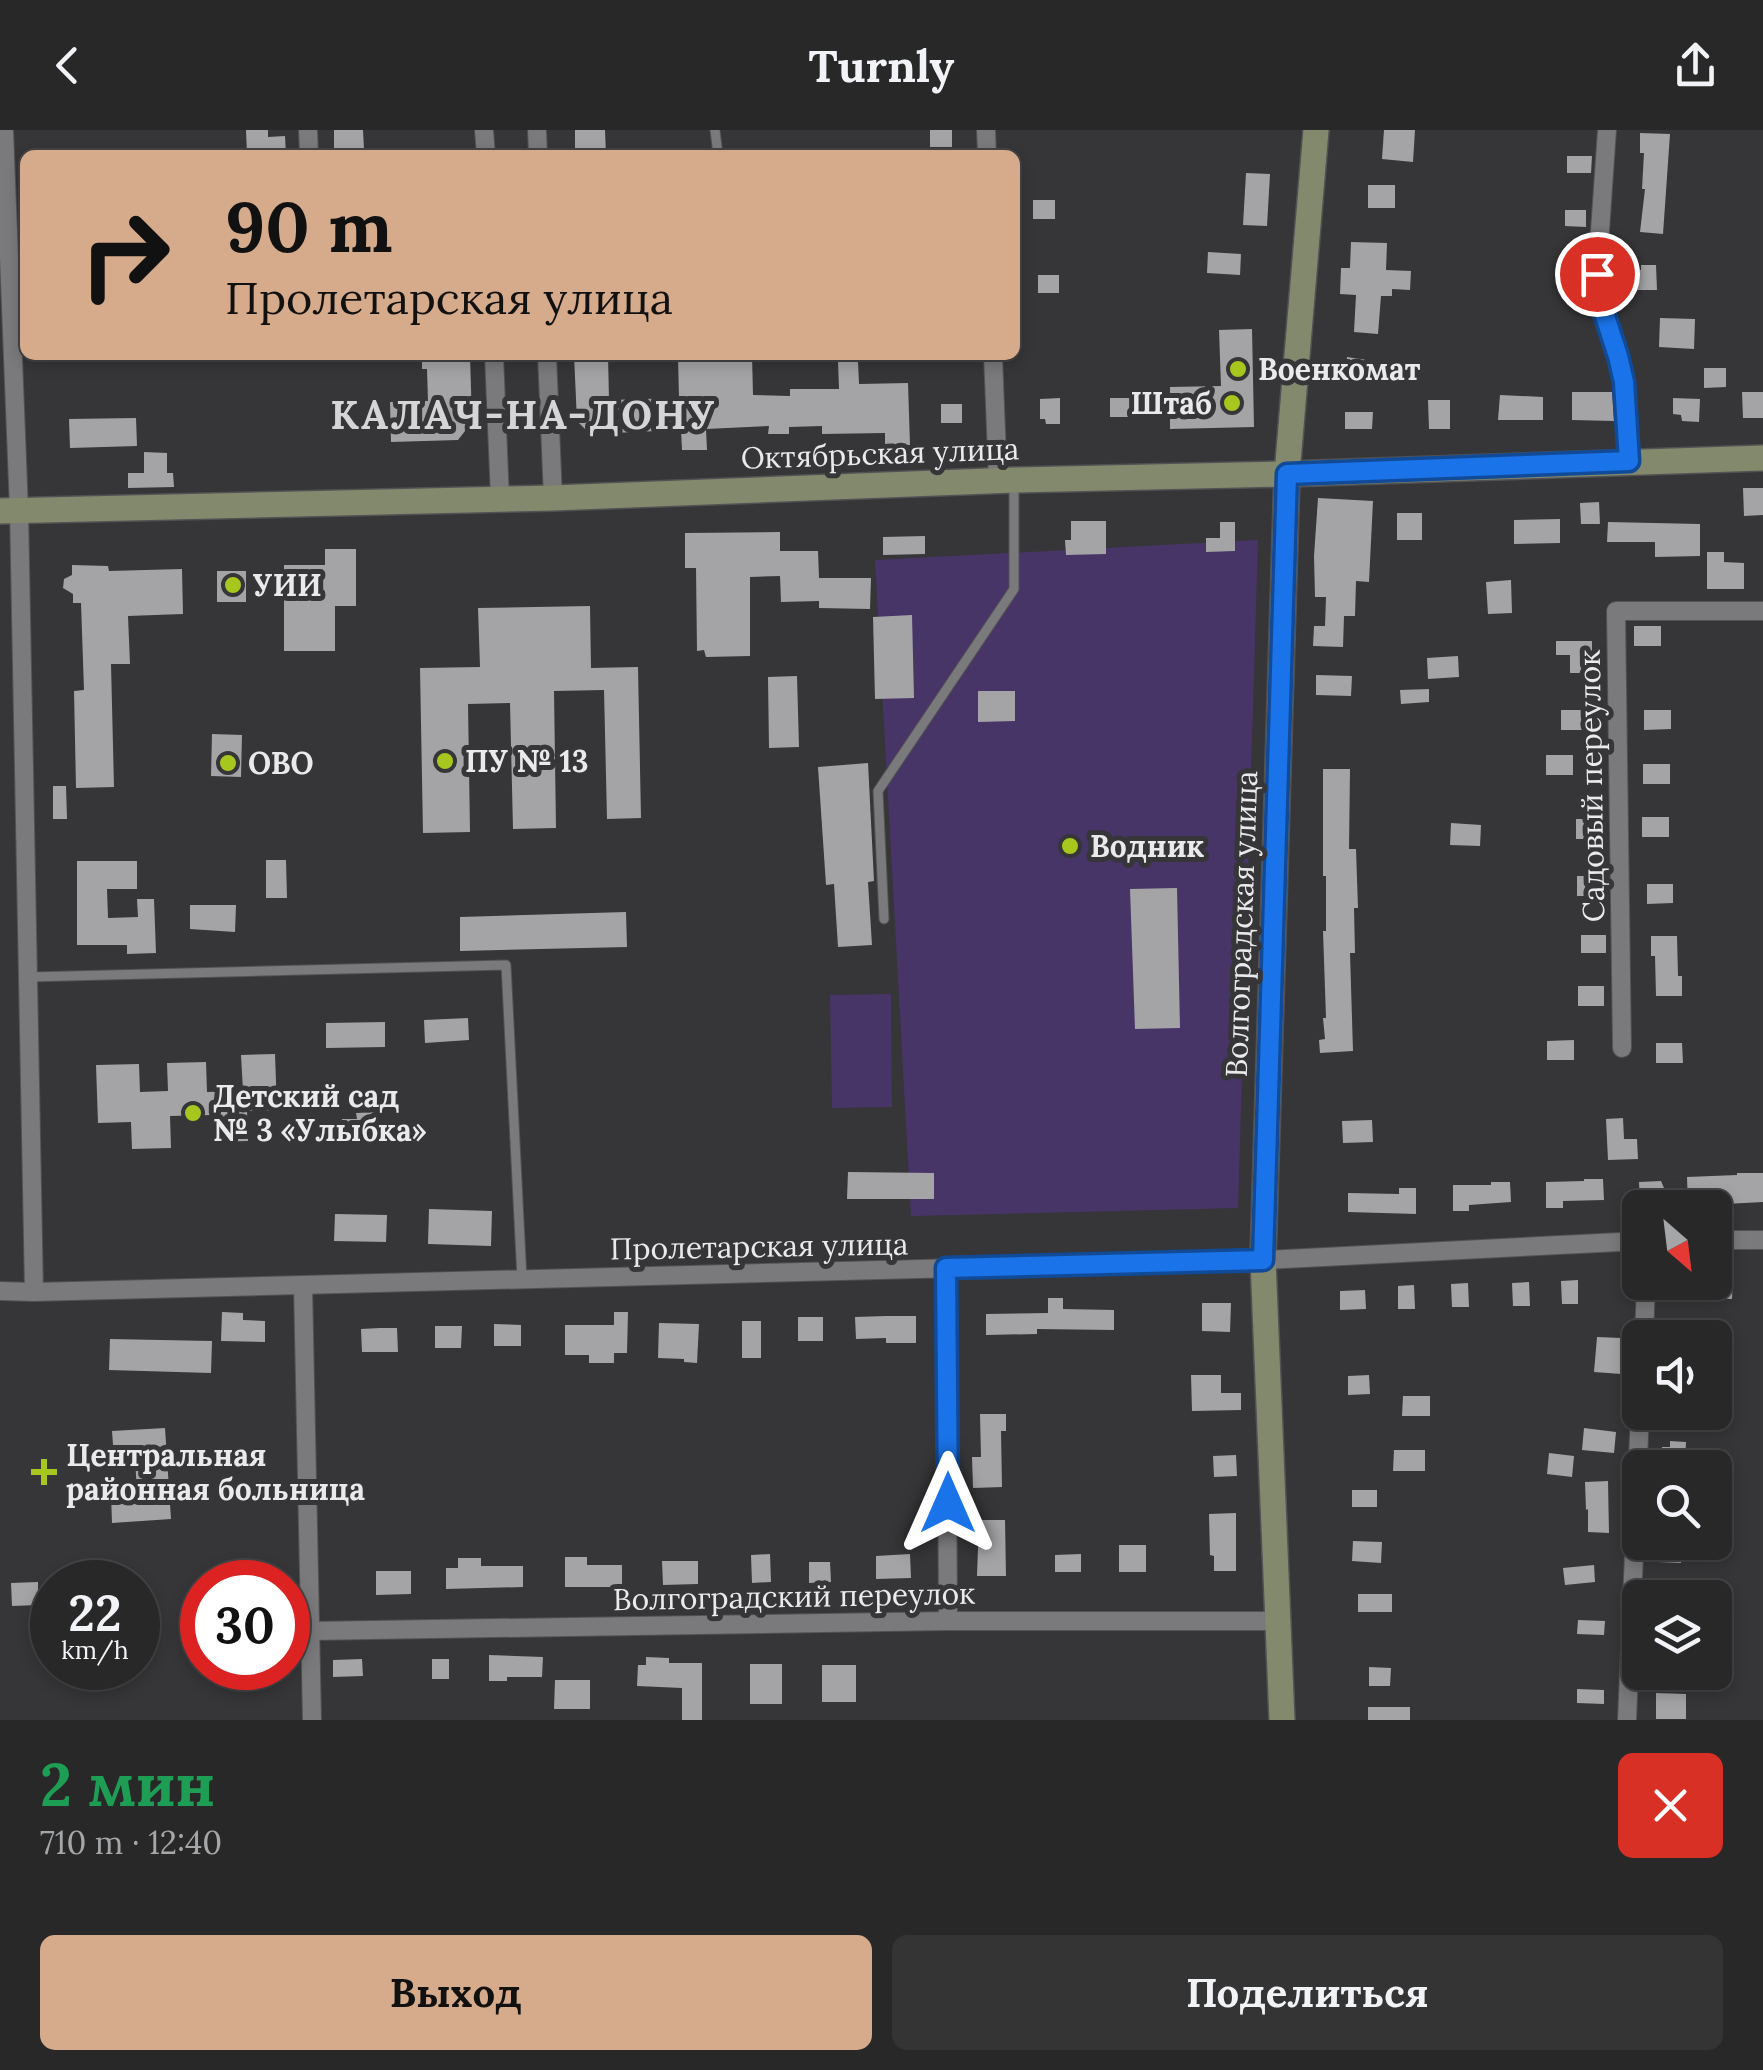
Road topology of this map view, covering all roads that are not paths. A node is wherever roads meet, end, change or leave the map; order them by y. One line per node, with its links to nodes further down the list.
1 (4, 130): 4 (street)
2 (1316, 130): 10 (main road, Волгоградская улица)
3 (1607, 130): 9 (street)
4 (4, 202): 14 (street)
5 (494, 360): 13 (street)
6 (547, 360): 12 (street)
7 (994, 360): 11 (street)
8 (1763, 458): 9 (main road, Октябрьская улица)
9 (1629, 461): 10 (main road, Октябрьская улица)
10 (1287, 474): 11 (main road, Октябрьская улица); 22 (main road, Волгоградская улица)
11 (1006, 481): 12 (main road, Октябрьская улица); 16 (lane)
12 (553, 498): 13 (main road, Октябрьская улица)
13 (500, 499): 14 (main road, Октябрьская улица)
14 (10, 510): 17 (street)
15 (1763, 611): 18 (street, Садовый переулок)
16 (884, 920)
17 (28, 977): 24 (lane); 27 (street)
18 (1622, 1048)
19 (1732, 1240): 20 (street)
20 (1763, 1240)
21 (1622, 1242): 22 (street, Пролетарская улица)
22 (1263, 1260): 23 (street, Пролетарская улица); 31 (main road, Волгоградская улица)
23 (946, 1268): 24 (street, Пролетарская улица); 30 (street)
24 (522, 1279): 25 (street, Пролетарская улица)
25 (303, 1285): 27 (street, Пролетарская улица); 29 (street)
26 (0, 1291): 27 (street, Пролетарская улица)
27 (34, 1292)
28 (1639, 1430): 35 (street)
29 (309, 1560)
30 (948, 1620): 31 (street, Волгоградский переулок); 32 (street, Волгоградский переулок)
31 (1278, 1621): 34 (main road, Волгоградская улица)
32 (310, 1631): 33 (street)
33 (312, 1720)
34 (1282, 1720)
35 (1627, 1720)

